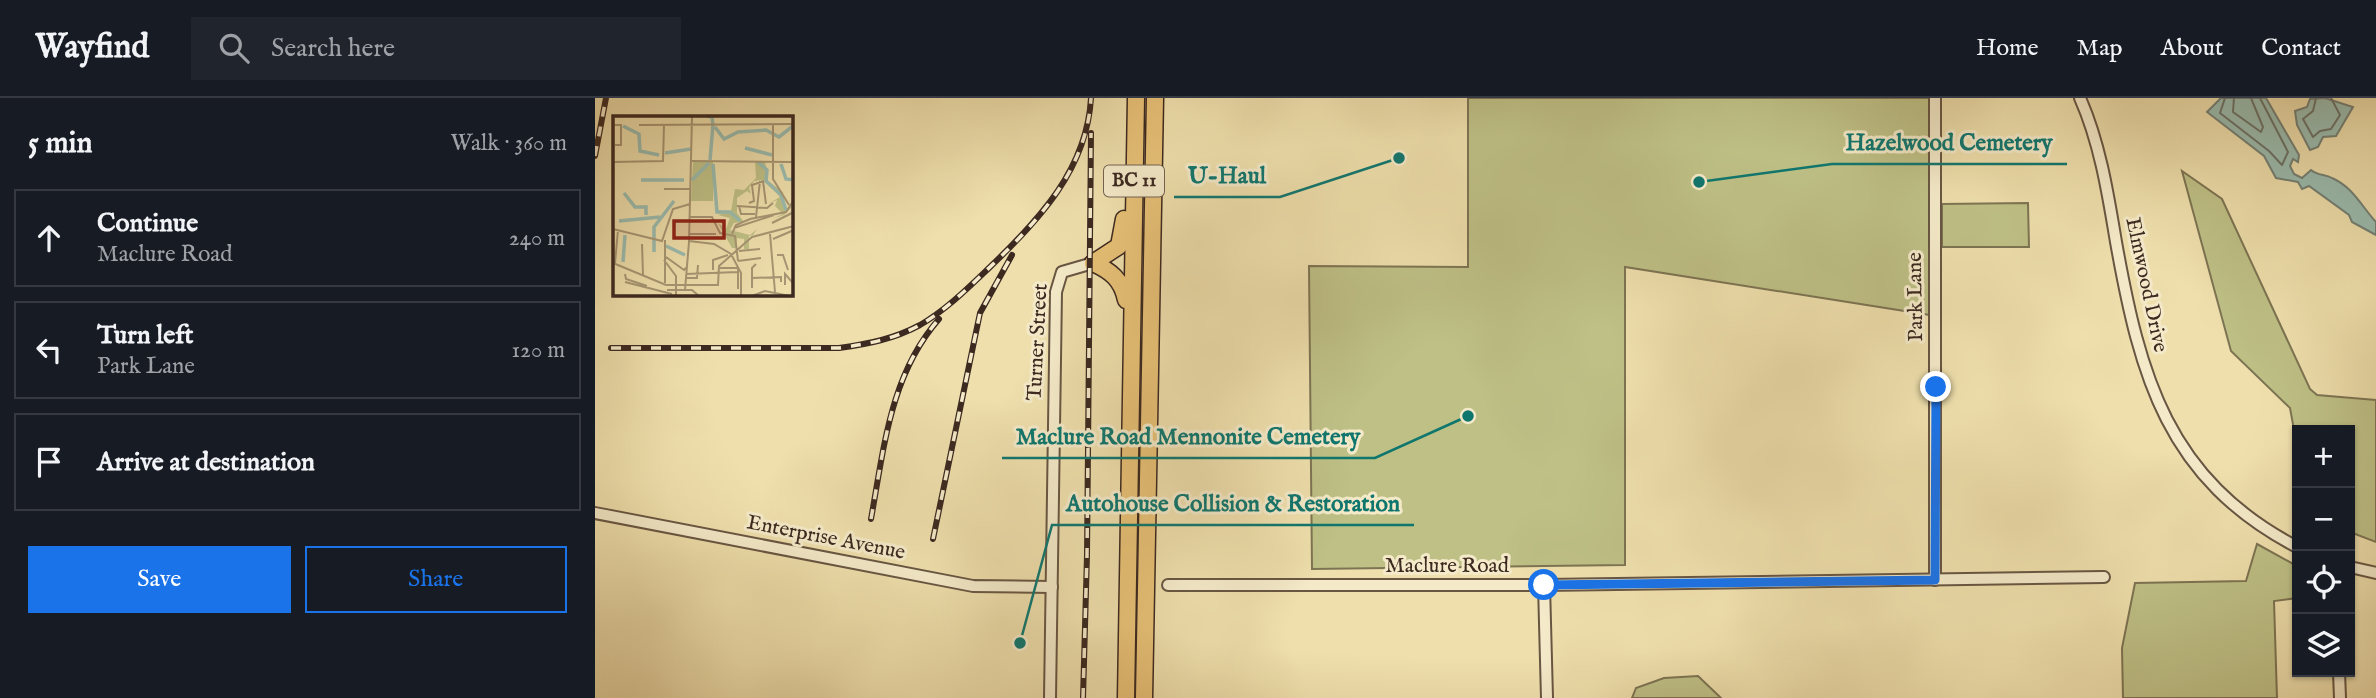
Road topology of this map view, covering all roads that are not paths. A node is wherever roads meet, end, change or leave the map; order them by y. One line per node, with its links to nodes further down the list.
1 (1126, 98): 6 (highway)
2 (1136, 98): 7 (highway, BC 11)
3 (1155, 98): 20 (highway, BC 11)
4 (1935, 98): 13 (street, Park Lane)
5 (2080, 98): 9 (street, Elmwood Drive)
6 (1093, 263): 7 (highway); 16 (street, Turner Street)
7 (1130, 340): 19 (highway, BC 11)
8 (595, 513): 16 (street, Enterprise Avenue)
9 (2292, 544)
10 (2355, 568): 11 (street)
11 (2376, 573)
12 (2104, 578): 13 (street, Maclure Road)
13 (1935, 580): 15 (street, Maclure Road)
14 (1168, 585): 15 (street, Maclure Road)
15 (1544, 585): 21 (street)
16 (1052, 587): 18 (street, Turner Street)
17 (2339, 677): 22 (street)
18 (1050, 698)
19 (1126, 698)
20 (1144, 698)
21 (1547, 698)
22 (2340, 698)

